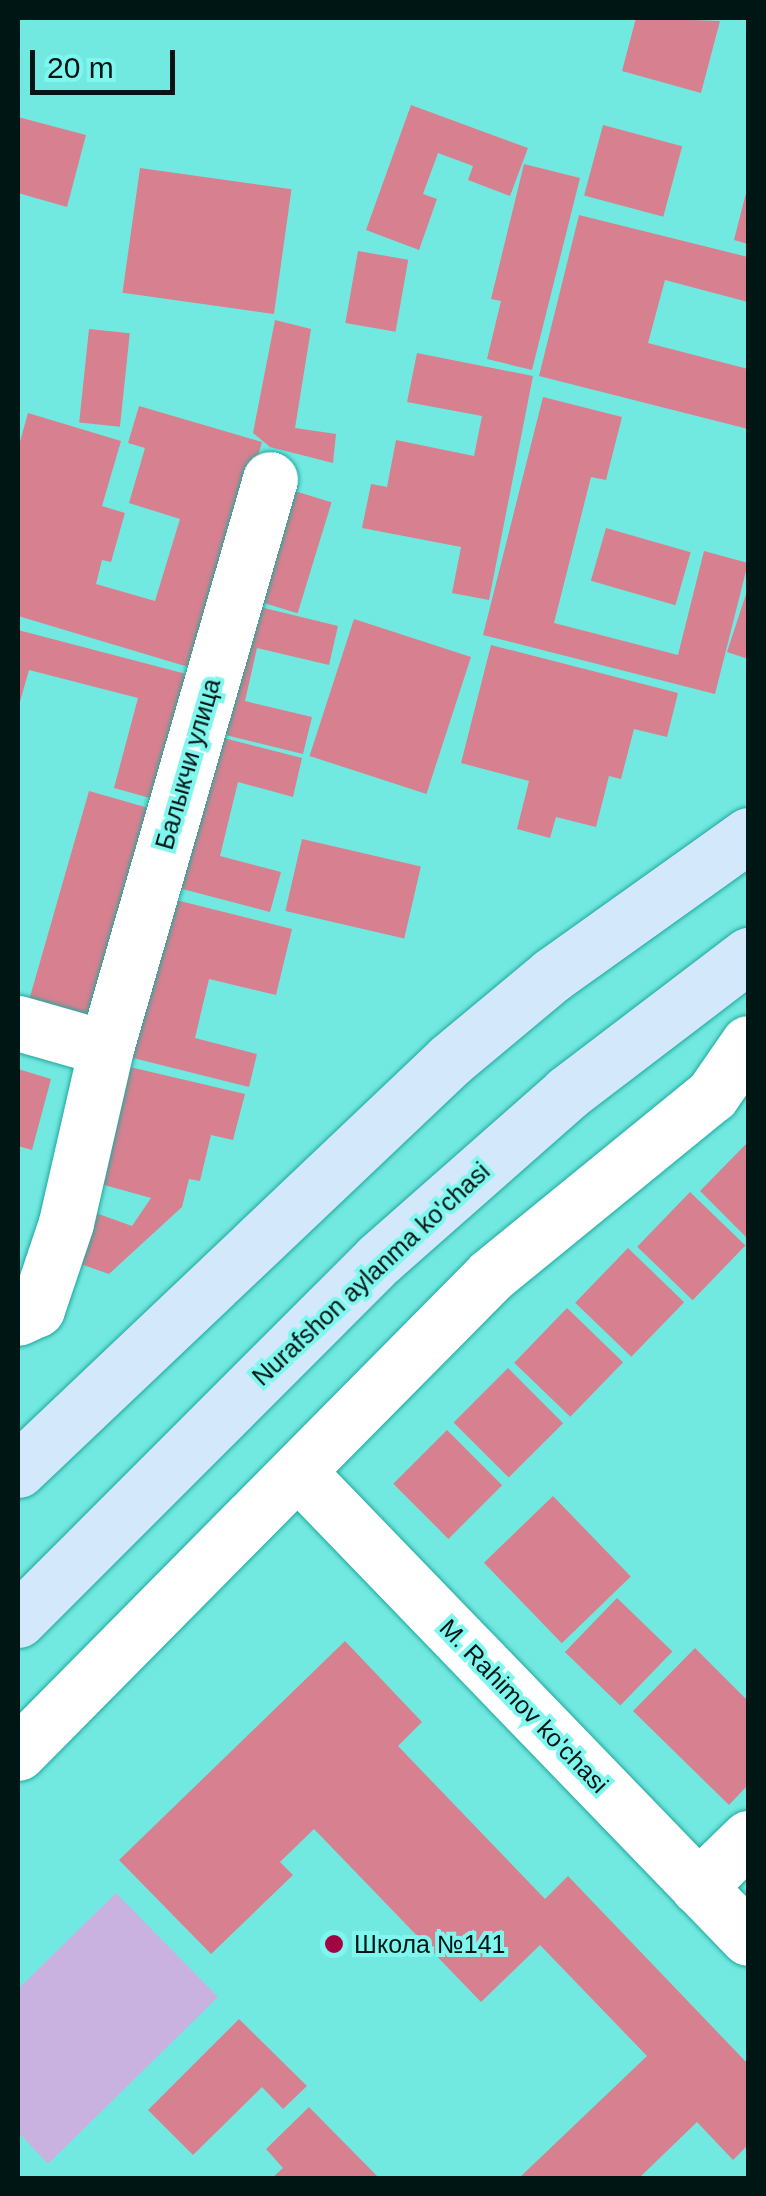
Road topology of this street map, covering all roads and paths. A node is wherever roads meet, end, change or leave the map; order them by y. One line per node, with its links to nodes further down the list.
1 (270, 479): 6 (street, Балыкчи улица)
2 (748, 835): 8 (main road)
3 (739, 983): 10 (main road, Nurafshon aylanma ko'chasi)
4 (18, 1023): 6 (street)
5 (748, 1044): 9 (street)
6 (106, 1048): 7 (street, Балыкчи улица)
7 (18, 1318)
8 (18, 1470)
9 (299, 1473): 11 (street); 13 (street, M. Rahimov ko'chasi)
10 (18, 1620)
11 (18, 1753)
12 (748, 1838): 13 (street)
13 (698, 1887): 14 (street, M. Rahimov ko'chasi)
14 (748, 1938)

